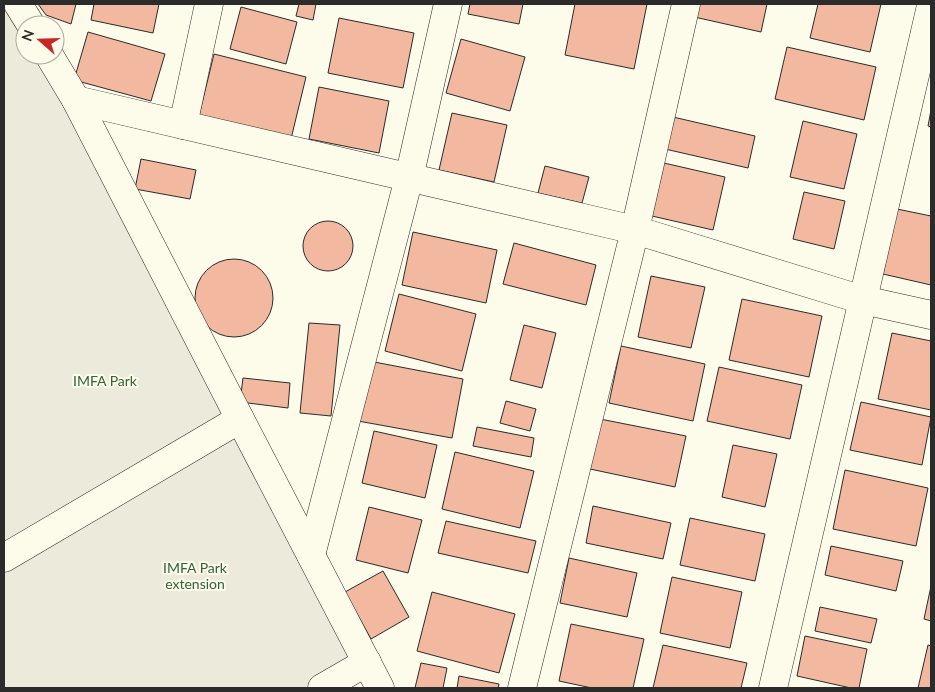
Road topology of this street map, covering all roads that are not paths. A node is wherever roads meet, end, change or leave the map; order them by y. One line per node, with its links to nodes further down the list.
1 (18, 4): 6 (street)
2 (209, 4): 9 (street)
3 (448, 4): 10 (street)
4 (686, 4): 11 (street)
5 (931, 6): 12 (street)
6 (25, 15)
7 (55, 65): 8 (street)
8 (76, 100): 9 (street); 14 (street)
9 (182, 125): 10 (street)
10 (409, 178): 11 (street); 15 (street)
11 (635, 230): 12 (street); 20 (street)
12 (863, 300): 13 (street); 21 (street)
13 (931, 314)
14 (240, 419): 15 (street); 16 (street)
15 (311, 555): 17 (street)
16 (4, 558)
17 (367, 662): 18 (street); 19 (street)
18 (322, 688)
19 (380, 688)
20 (522, 688)
21 (773, 688)

